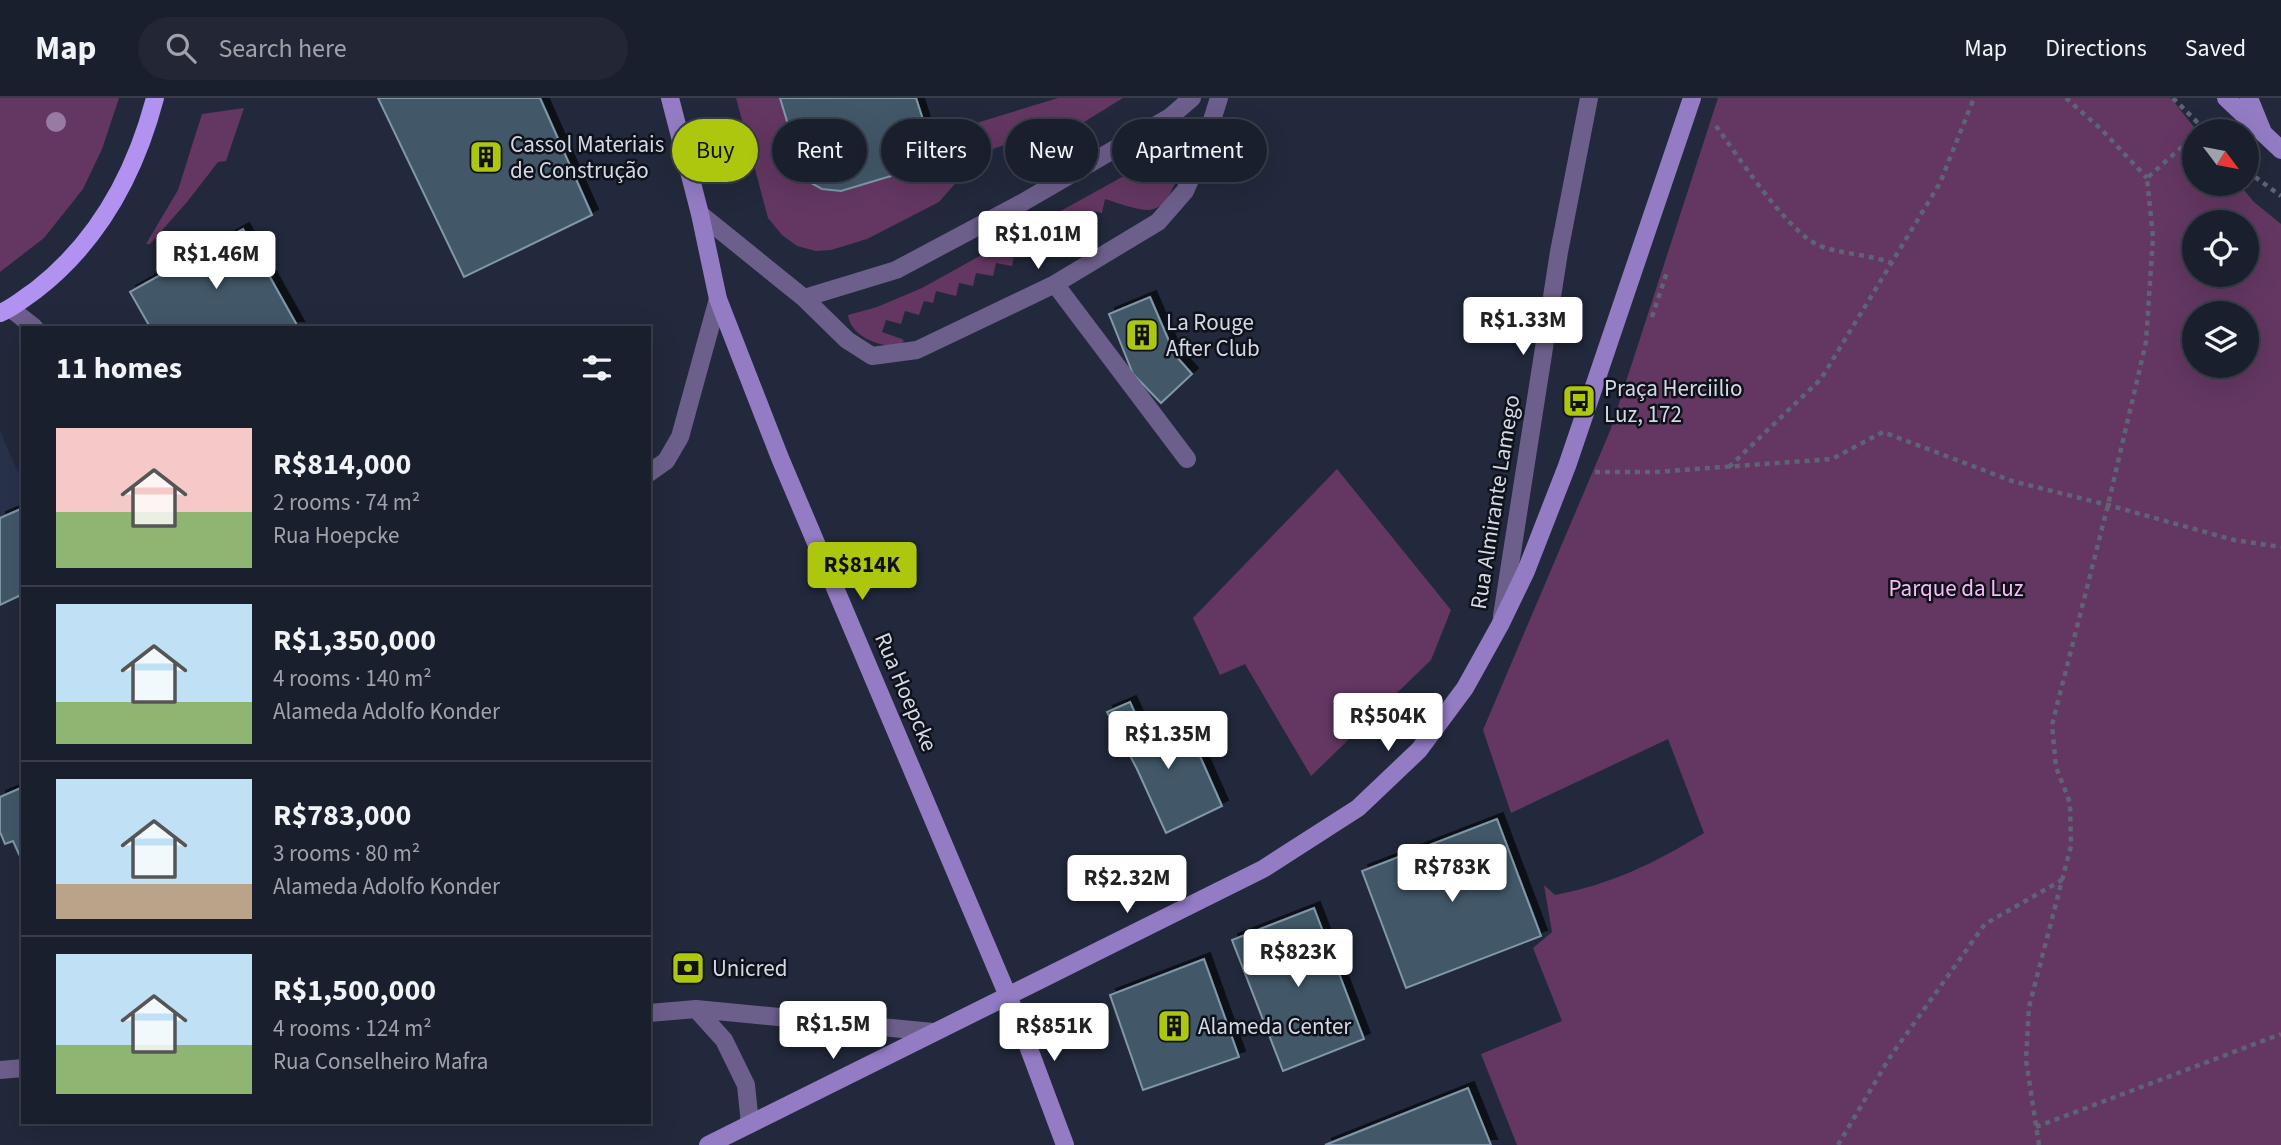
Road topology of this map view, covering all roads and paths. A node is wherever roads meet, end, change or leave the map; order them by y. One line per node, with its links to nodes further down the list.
1 (155, 98): 25 (main road)
2 (670, 98): 20 (main road, Rua Hoepcke)
3 (1192, 98): 23 (street)
4 (1219, 98): 22 (street)
5 (1589, 98): 33 (street, Rua Almirante Lamego)
6 (1692, 98): 33 (main road)
7 (1974, 98): 21 (path)
8 (2066, 98): 17 (path)
9 (2173, 98): 12 (path)
10 (2226, 98): 14 (main road)
11 (2249, 98): 14 (main road)
12 (2193, 119)
13 (1716, 126): 21 (path)
14 (2265, 137): 16 (main road)
15 (2182, 147): 17 (path)
16 (2281, 150)
17 (2147, 178): 31 (path)
18 (2259, 180): 19 (path)
19 (2281, 196)
20 (700, 214): 23 (street); 24 (main road, Rua Hoepcke)
21 (1892, 263): 28 (path)
22 (1055, 284): 23 (street); 27 (street)
23 (804, 298)
24 (718, 299): 29 (street); 35 (main road, Rua Hoepcke)
25 (5, 311): 26 (street)
26 (32, 326)
27 (1187, 459)
28 (1728, 467): 30 (path); 31 (path)
29 (651, 472)
30 (1594, 472)
31 (2108, 505): 32 (path); 34 (path)
32 (2281, 547)
33 (1500, 625): 35 (main road)
34 (2062, 880): 43 (path); 46 (path)
35 (1008, 995): 38 (main road); 45 (main road, Rua Hoepcke)
36 (696, 1009): 37 (street); 38 (street); 42 (street)
37 (651, 1013)
38 (933, 1032): 42 (main road)
39 (2281, 1034): 43 (path)
40 (21, 1068): 41 (street)
41 (0, 1070)
42 (750, 1124): 44 (main road)
43 (2036, 1127): 47 (path)
44 (708, 1145)
45 (1065, 1145)
46 (1838, 1145)
47 (2039, 1145)

